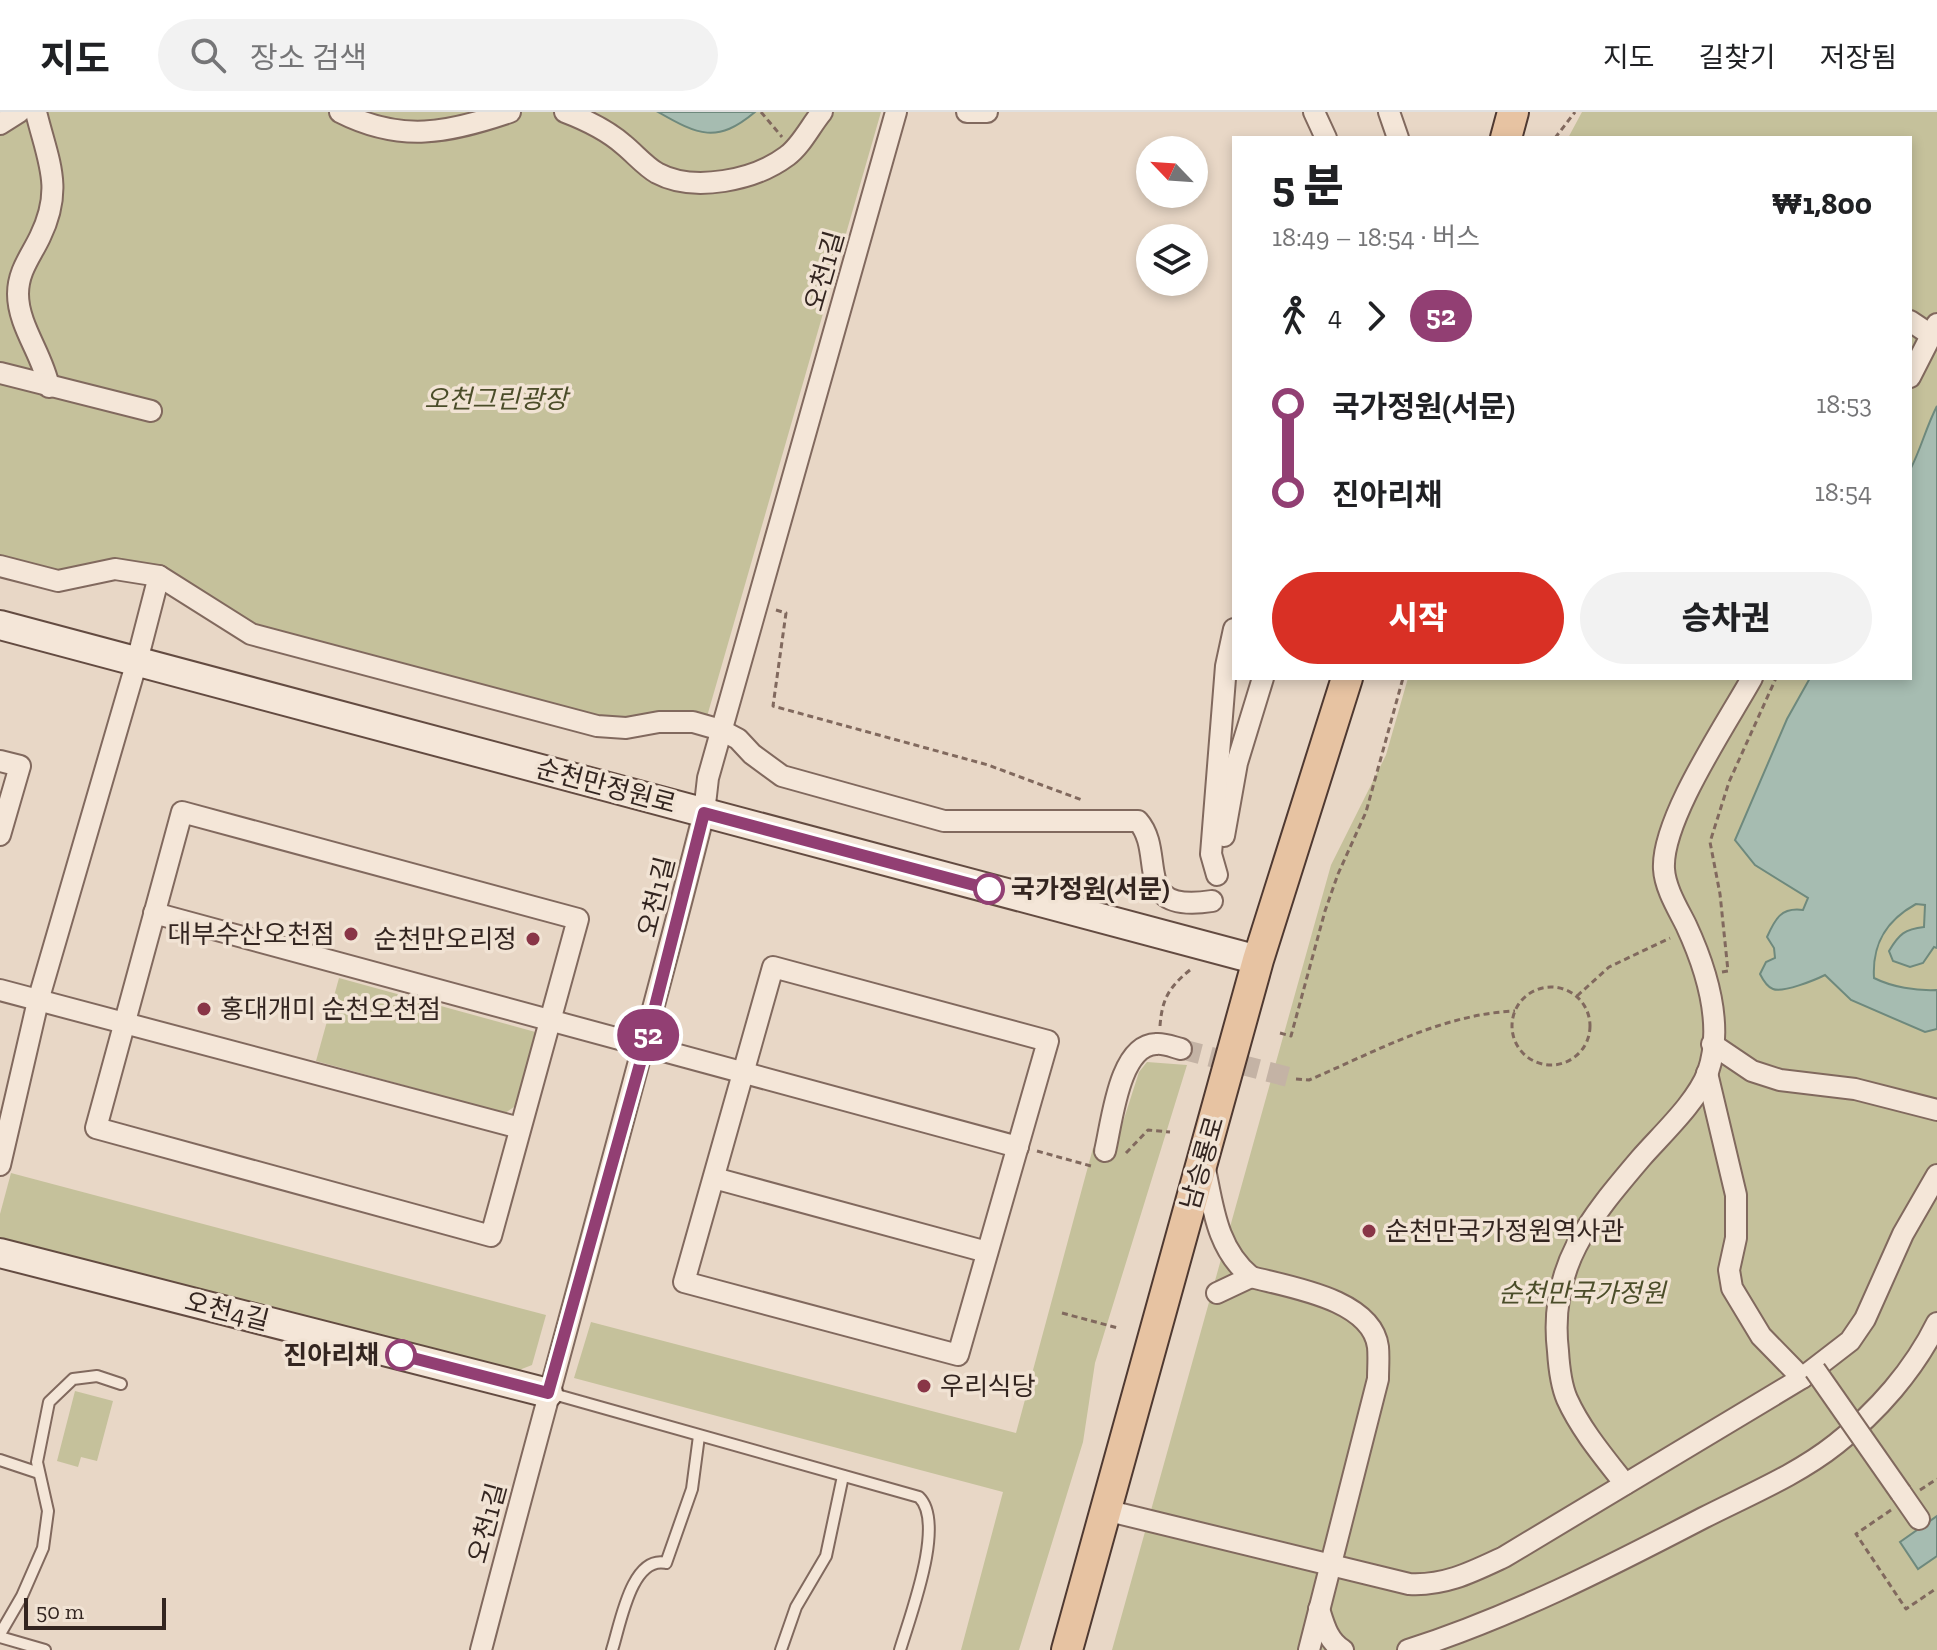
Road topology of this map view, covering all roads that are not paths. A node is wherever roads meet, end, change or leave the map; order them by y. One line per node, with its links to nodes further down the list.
1 (19, 112): 12 (street)
2 (36, 112): 19 (street)
3 (340, 112): 4 (street)
4 (510, 112)
5 (565, 112): 6 (street)
6 (822, 112)
7 (896, 112): 29 (street, 오천1길)
8 (967, 112): 9 (street)
9 (987, 112)
10 (1314, 112): 13 (street)
11 (1389, 112): 14 (street)
12 (0, 124)
13 (1325, 136)
14 (1397, 136)
15 (1912, 322): 16 (street)
16 (1934, 330): 18 (street)
17 (0, 373): 19 (street)
18 (1912, 373)
19 (49, 387): 20 (street)
20 (151, 411)
21 (0, 566): 22 (street)
22 (159, 576): 25 (street); 29 (street)
23 (0, 625): 25 (main road, 순천만정원로)
24 (1232, 638): 33 (street)
25 (137, 661): 31 (main road, 순천만정원로); 37 (street)
26 (1262, 680): 33 (street)
27 (1346, 680): 35 (main road, 남승룡로)
28 (1751, 680): 40 (street)
29 (721, 730): 31 (street, 오천1길); 33 (street)
30 (0, 761): 32 (street)
31 (704, 813): 35 (main road, 순천만정원로); 41 (street, 오천1길)
32 (0, 835)
33 (1217, 875)
34 (154, 913): 38 (street); 38 (street); 39 (street)
35 (1258, 960): 49 (main road, 남승룡로)
36 (0, 990): 37 (street)
37 (38, 1001): 39 (street); 50 (street)
38 (550, 1021): 41 (street); 46 (street)
39 (124, 1024): 46 (street); 46 (street)
40 (1712, 1044): 44 (street); 45 (street)
41 (645, 1046): 43 (street); 60 (street, 오천1길)
42 (1181, 1049): 48 (street)
43 (743, 1073): 47 (street); 47 (street); 52 (street)
44 (1707, 1073): 58 (street); 65 (street)
45 (1937, 1110)
46 (520, 1128)
47 (1018, 1147): 53 (street)
48 (1105, 1151)
49 (1203, 1160): 55 (street); 66 (main road, 남승룡로)
50 (0, 1165)
51 (1937, 1175): 58 (street)
52 (714, 1178): 53 (street); 53 (street)
53 (987, 1252)
54 (0, 1253): 60 (main road, 오천4길)
55 (1251, 1277): 56 (street); 68 (street)
56 (1217, 1293)
57 (1937, 1323): 80 (street)
58 (1808, 1374): 65 (street); 67 (street, bridge)
59 (121, 1384): 63 (lane)
60 (548, 1393): 61 (lane); 73 (street, 오천1길)
61 (699, 1436): 64 (lane); 74 (lane)
62 (0, 1460): 63 (lane)
63 (39, 1473): 70 (lane)
64 (843, 1476): 75 (lane); 76 (lane)
65 (1625, 1484): 68 (street)
66 (1105, 1510): 68 (street); 77 (main road, 남승룡로)
67 (1919, 1519)
68 (1329, 1565): 69 (street)
69 (1319, 1609): 78 (street); 79 (street)
70 (0, 1635): 71 (lane)
71 (15, 1645): 72 (lane)
72 (45, 1650)
73 (481, 1650)
74 (612, 1650)
75 (781, 1650)
76 (900, 1650)
77 (1067, 1650)
78 (1309, 1650)
79 (1343, 1650)
80 (1408, 1650)

